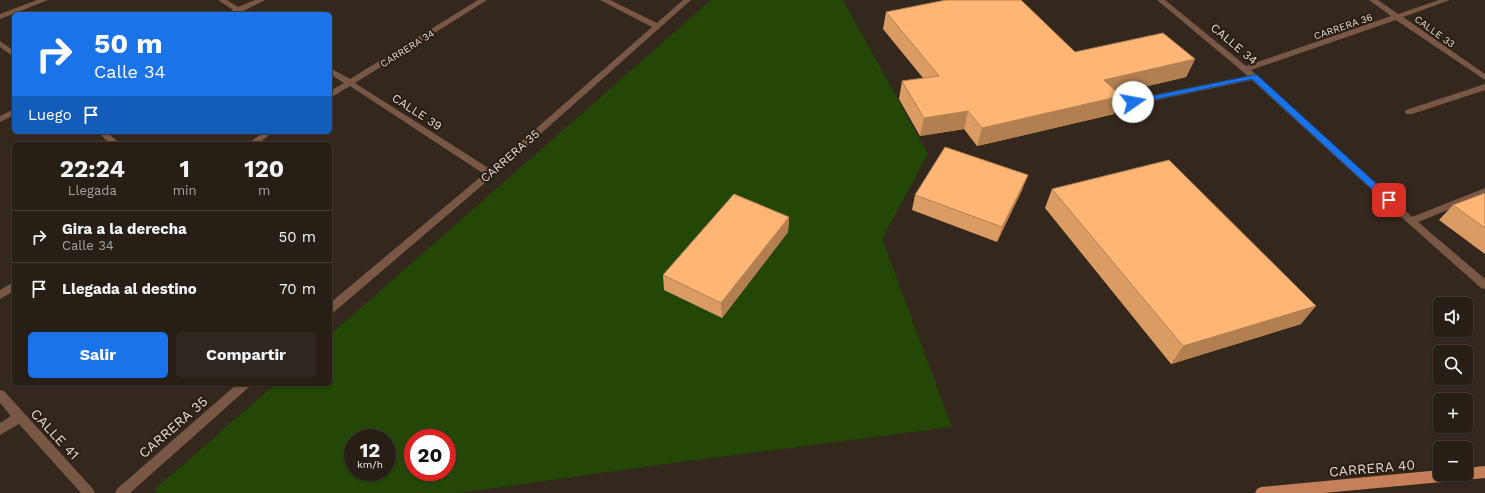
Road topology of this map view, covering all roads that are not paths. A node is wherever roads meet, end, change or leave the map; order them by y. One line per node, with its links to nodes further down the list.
1 (44, 0): 11 (street)
2 (222, 0): 12 (street)
3 (261, 0): 12 (street)
4 (483, 0): 22 (street, CARRERA 34)
5 (604, 0): 15 (street)
6 (687, 0): 15 (street, CARRERA 35)
7 (1162, 0): 18 (street, CALLE 34)
8 (1374, 0): 14 (street, CALLE 33)
9 (1446, 0): 14 (street, CARRERA 36)
10 (12, 12): 13 (street)
11 (13, 12)
12 (241, 12)
13 (0, 17)
14 (1399, 17): 18 (street, CARRERA 36); 21 (street, CALLE 33)
15 (657, 26): 33 (street, CARRERA 35)
16 (0, 42): 17 (street)
17 (12, 53)
18 (1245, 69): 20 (street, CALLE 34)
19 (332, 71): 22 (street, CALLE 39)
20 (1254, 77): 25 (street); 35 (street, CALLE 34)
21 (1485, 78)
22 (350, 83): 24 (street, CARRERA 34); 33 (street, CALLE 39)
23 (1485, 87): 26 (street)
24 (332, 94)
25 (1133, 102)
26 (1409, 112)
27 (12, 113): 28 (street)
28 (0, 119)
29 (104, 134): 31 (street)
30 (267, 134): 32 (street)
31 (114, 142)
32 (254, 142)
33 (490, 174): 39 (street, CARRERA 35)
34 (1485, 191): 35 (street)
35 (1411, 221): 36 (street, CALLE 34)
36 (1485, 285)
37 (12, 287): 38 (street)
38 (0, 295)
39 (332, 307)
40 (243, 386): 46 (street, CARRERA 35)
41 (0, 395): 42 (street, CALLE 41)
42 (19, 417): 43 (street); 45 (street, CALLE 41)
43 (0, 430)
44 (1485, 472): 47 (main road, CARRERA 40)
45 (89, 493)
46 (121, 493)
47 (1261, 493)

